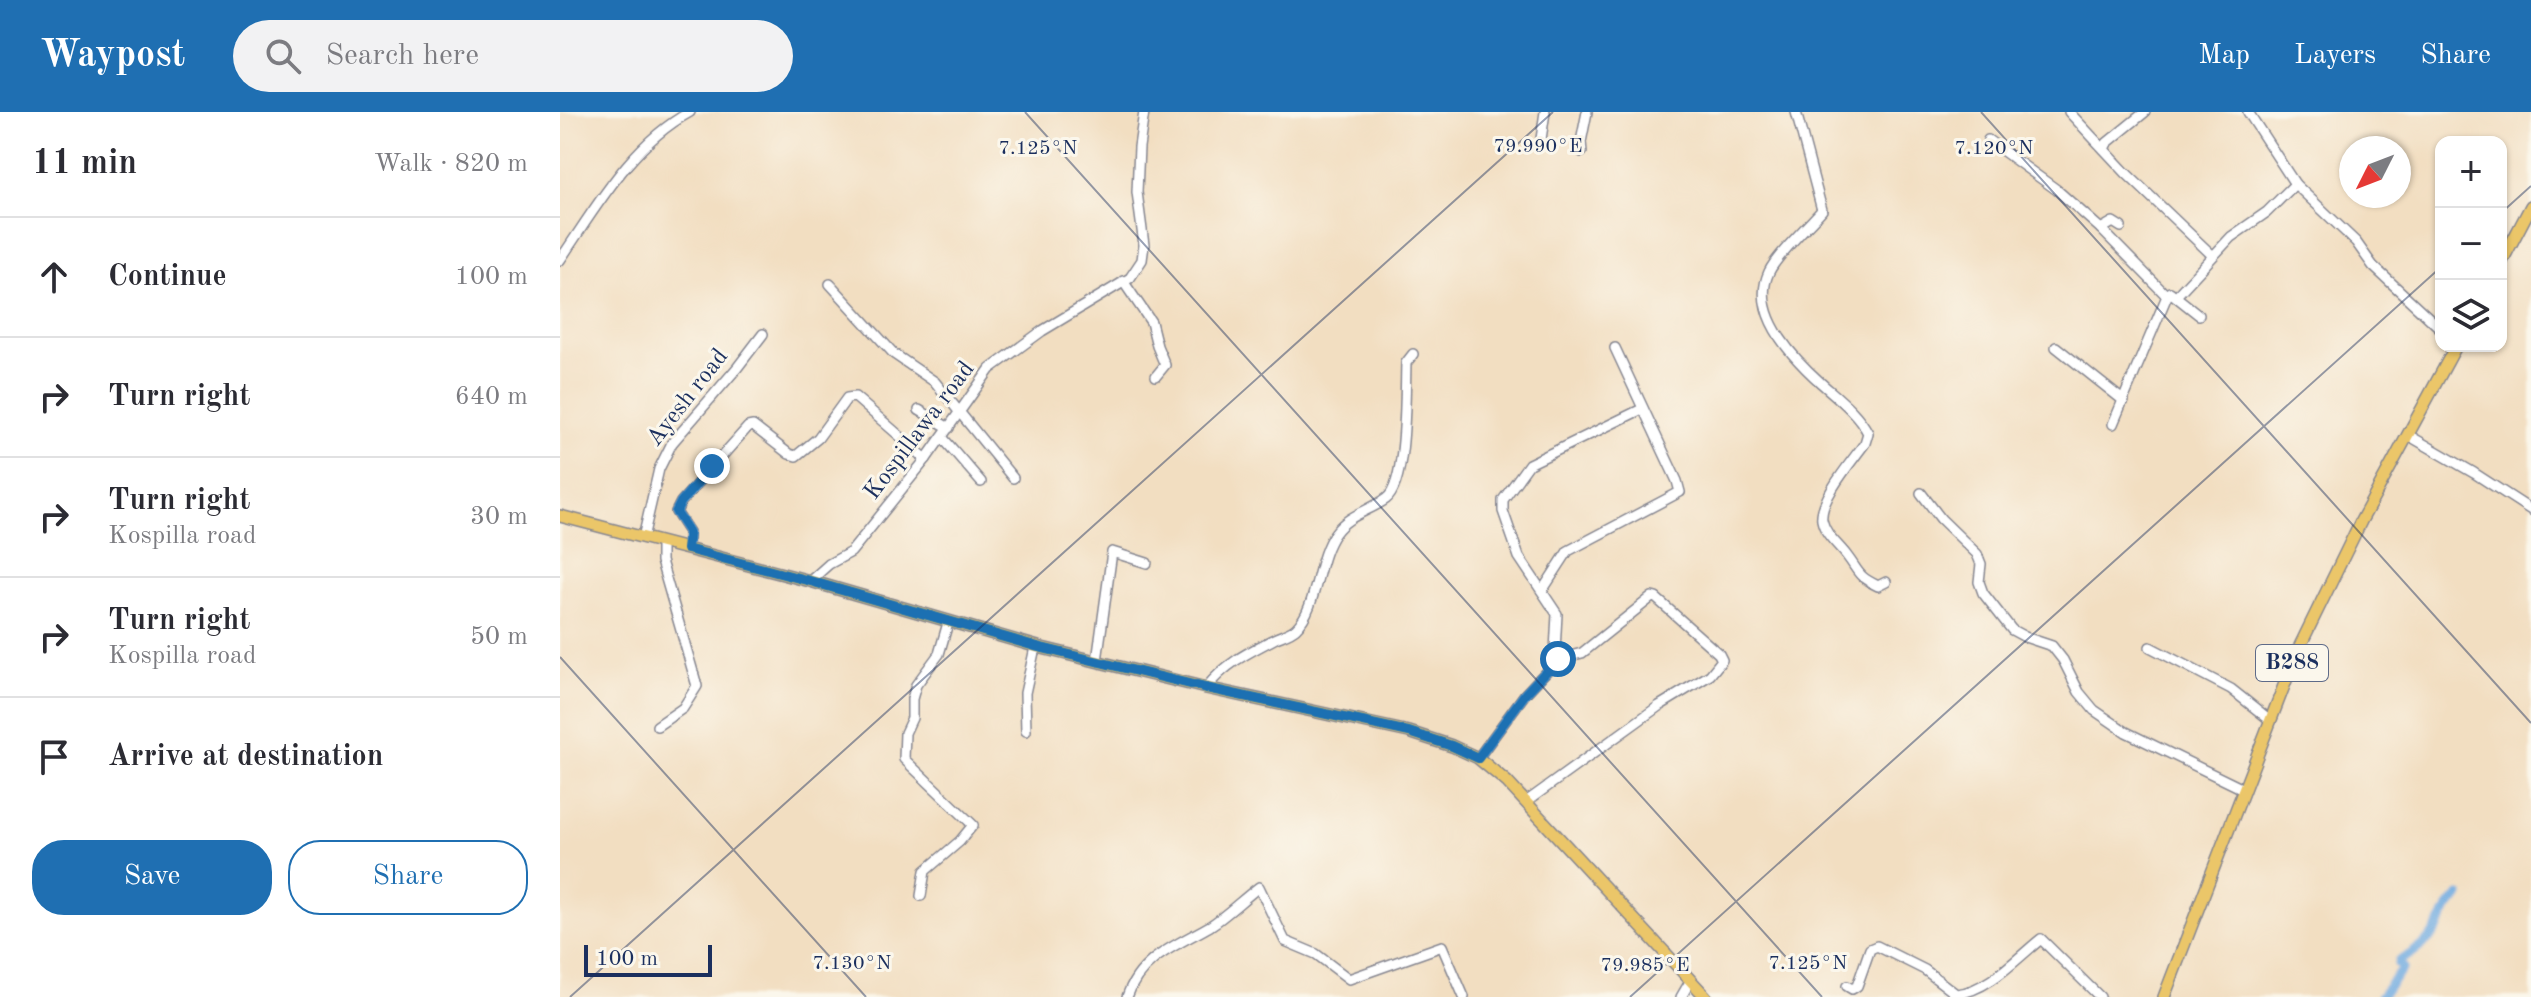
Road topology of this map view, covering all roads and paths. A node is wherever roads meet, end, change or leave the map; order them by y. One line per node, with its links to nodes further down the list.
1 (690, 112): 19 (street)
2 (1144, 112): 20 (street, Kospillawa road)
3 (1545, 112): 10 (street)
4 (1587, 112): 12 (street)
5 (1796, 112): 50 (street)
6 (2069, 112): 11 (street)
7 (2145, 112): 11 (street)
8 (2248, 112): 13 (street)
9 (1988, 140): 16 (street)
10 (1544, 143)
11 (2104, 149): 18 (street)
12 (1582, 152)
13 (2295, 184): 18 (street); 24 (street)
14 (2531, 206): 17 (main road)
15 (2121, 227): 16 (street)
16 (2101, 229): 22 (street)
17 (2507, 252)
18 (2212, 255): 22 (street)
19 (560, 260)
20 (1123, 281): 30 (street); 34 (street, Kospillawa road)
21 (830, 284): 34 (street)
22 (2172, 295): 23 (street); 31 (street)
23 (2199, 315)
24 (2435, 323)
25 (763, 334): 45 (street, Ayesh road)
26 (2056, 347): 31 (street)
27 (1615, 348): 32 (street)
28 (2453, 352): 37 (main road, B288)
29 (1413, 354): 57 (street)
30 (1156, 376)
31 (2124, 401): 35 (street)
32 (1642, 409): 51 (street); 51 (street)
33 (919, 410): 36 (street)
34 (961, 412): 36 (street, Kospillawa road); 40 (street)
35 (2113, 424)
36 (949, 428): 38 (street, Kospillawa road)
37 (2408, 435): 43 (street); 58 (main road, B288)
38 (942, 437): 39 (street, Kospillawa road); 41 (street)
39 (926, 459): 47 (street); 49 (street, Kospillawa road)
40 (1013, 478)
41 (981, 482)
42 (1921, 493): 62 (street)
43 (2531, 510)
44 (560, 516): 45 (main road)
45 (643, 538): 46 (main road)
46 (661, 543): 47 (main road); 59 (street)
47 (687, 549): 49 (main road)
48 (1147, 563): 56 (street)
49 (810, 581): 52 (main road)
50 (1886, 582)
51 (1542, 591): 55 (street)
52 (948, 623): 53 (main road); 64 (street)
53 (1038, 647): 56 (main road); 60 (street)
54 (2150, 647): 58 (street)
55 (1558, 659): 61 (street); 63 (street)
56 (1097, 661): 57 (main road)
57 (1206, 688): 61 (main road)
58 (2270, 720): 62 (main road, B288)
59 (657, 726)
60 (1026, 731)
61 (1478, 758): 63 (main road)
62 (2243, 789): 72 (main road, B288)
63 (1526, 802): 65 (main road)
64 (921, 896)
65 (1691, 980): 69 (street); 70 (main road)
66 (1847, 986): 71 (street)
67 (1127, 997): 68 (street)
68 (1464, 997)
69 (1681, 997)
70 (1706, 997)
71 (2100, 997)
72 (2164, 997)

